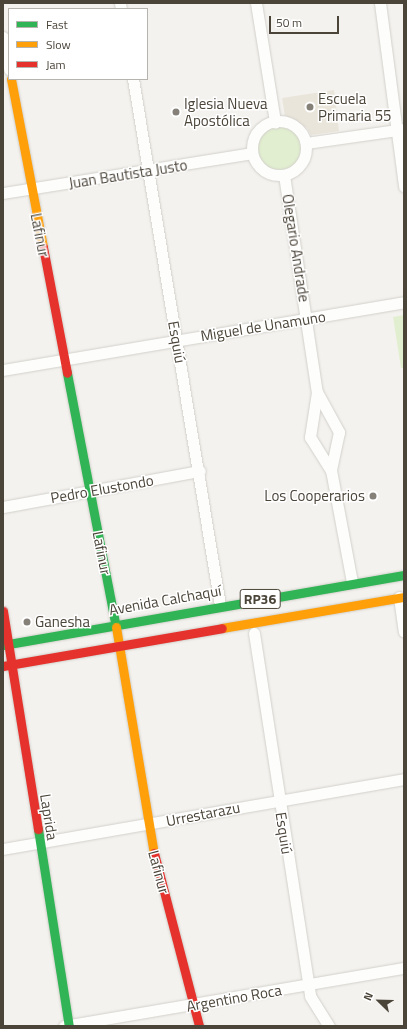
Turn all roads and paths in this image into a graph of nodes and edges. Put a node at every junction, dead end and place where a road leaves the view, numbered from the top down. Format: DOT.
graph roads {
  1 [pos="256,3"];
  2 [pos="380,3"];
  3 [pos="3,37"];
  4 [pos="8,64"];
  5 [pos="11,80"];
  6 [pos="133,80"];
  7 [pos="275,122"];
  8 [pos="400,130"];
  9 [pos="306,143"];
  10 [pos="252,152"];
  11 [pos="149,172"];
  12 [pos="284,175"];
  13 [pos="404,186"];
  14 [pos="31,189"];
  15 [pos="3,194"];
  16 [pos="404,302"];
  17 [pos="308,319"];
  18 [pos="176,341"];
  19 [pos="65,359"];
  20 [pos="3,370"];
  21 [pos="317,392"];
  22 [pos="331,470"];
  23 [pos="200,471"];
  24 [pos="90,491"];
  25 [pos="3,507"];
  26 [pos="404,575"];
  27 [pos="352,582"];
  28 [pos="401,597"];
  29 [pos="220,605"];
  30 [pos="3,611"];
  31 [pos="116,623"];
  32 [pos="404,632"];
  33 [pos="254,633"];
  34 [pos="6,644"];
  35 [pos="119,645"];
  36 [pos="8,665"];
  37 [pos="404,779"];
  38 [pos="279,800"];
  39 [pos="146,825"];
  40 [pos="38,843"];
  41 [pos="3,849"];
  42 [pos="404,968"];
  43 [pos="308,985"];
  44 [pos="195,1004"];
  45 [pos="67,1026"];
  46 [pos="199,1026"];
  47 [pos="329,1026"];
  1 -- 7 [label="street"];
  2 -- 8 [label="street"];
  3 -- 4 [label="street"];
  5 -- 14 [label="street, Lafinur"];
  6 -- 11 [label="street, Esquiú"];
  7 -- 9 [label="street"];
  7 -- 10 [label="street"];
  8 -- 9 [label="street"];
  8 -- 13 [label="street"];
  9 -- 12 [label="street"];
  10 -- 11 [label="street, Juan Bautista Justo"];
  10 -- 12 [label="street"];
  11 -- 14 [label="street, Juan Bautista Justo"];
  11 -- 18 [label="street, Esquiú"];
  12 -- 17 [label="street, Olegario Andrade"];
  14 -- 15 [label="street, Juan Bautista Justo"];
  14 -- 19 [label="street, Lafinur"];
  16 -- 17 [label="street, Miguel de Unamuno"];
  17 -- 18 [label="street, Miguel de Unamuno"];
  17 -- 21 [label="street, Olegario Andrade"];
  18 -- 19 [label="street, Miguel de Unamuno"];
  18 -- 23 [label="street, Esquiú"];
  19 -- 20 [label="street, Miguel de Unamuno"];
  19 -- 24 [label="street, Lafinur"];
  21 -- 22 [label="street, Olegario Andrade"];
  21 -- 22 [label="street, Olegario Andrade"];
  22 -- 27 [label="street, Olegario Andrade"];
  23 -- 24 [label="street, Pedro Elustondo"];
  23 -- 29 [label="street, Esquiú"];
  24 -- 25 [label="street, Pedro Elustondo"];
  24 -- 31 [label="street, Lafinur"];
  26 -- 27 [label="street, Avenida Calchaquí / RP36"];
  27 -- 29 [label="street, Avenida Calchaquí / RP36"];
  28 -- 32 [label="street"];
  28 -- 35 [label="street, RP36"];
  29 -- 31 [label="street, Avenida Calchaquí / RP36"];
  30 -- 34 [label="street, Laprida"];
  31 -- 34 [label="street, Avenida Calchaquí / RP36"];
  31 -- 35 [label="street, Lafinur"];
  33 -- 38 [label="street, Esquiú"];
  34 -- 36 [label="street, Laprida"];
  35 -- 36 [label="street, RP36"];
  35 -- 39 [label="street, Lafinur"];
  36 -- 40 [label="street, Laprida"];
  37 -- 38 [label="street, Urrestarazu"];
  38 -- 39 [label="street, Urrestarazu"];
  38 -- 43 [label="street, Esquiú"];
  39 -- 40 [label="street, Urrestarazu"];
  39 -- 44 [label="street, Lafinur"];
  40 -- 41 [label="street, Urrestarazu"];
  40 -- 45 [label="street, Laprida"];
  42 -- 43 [label="street, Argentino Roca"];
  43 -- 44 [label="street, Argentino Roca"];
  43 -- 47 [label="street, Esquiú"];
  44 -- 45 [label="street, Argentino Roca"];
  44 -- 46 [label="street, Lafinur"];
}
